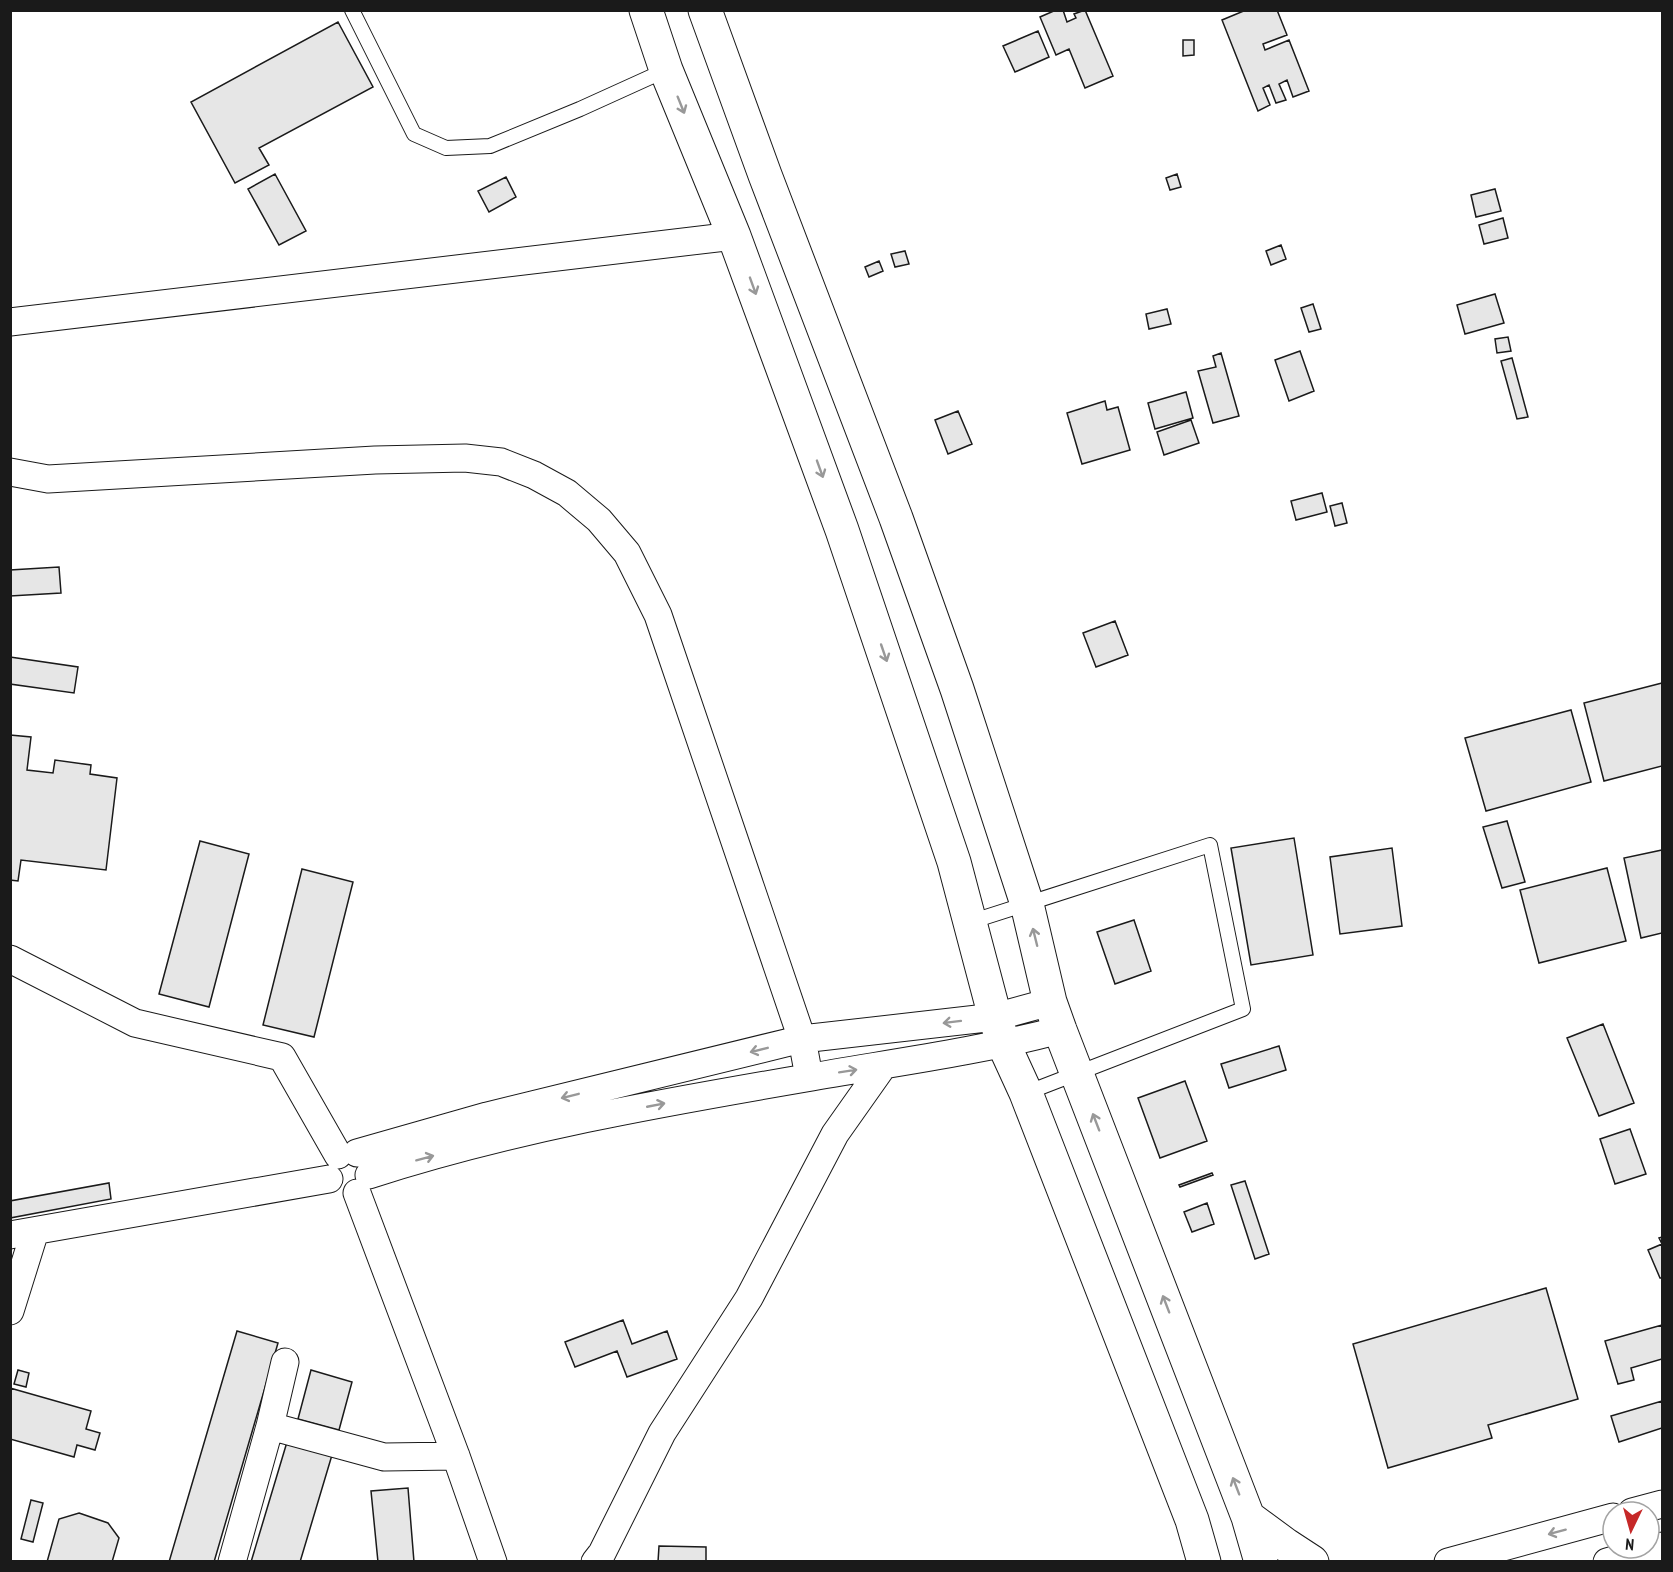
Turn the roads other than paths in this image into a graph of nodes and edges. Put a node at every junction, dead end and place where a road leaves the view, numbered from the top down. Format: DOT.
graph roads {
  1 [pos="352,10"];
  2 [pos="646,10"];
  3 [pos="705,10"];
  4 [pos="666,70"];
  5 [pos="734,236"];
  6 [pos="10,322"];
  7 [pos="10,472"];
  8 [pos="1027,904"];
  9 [pos="969,922"];
  10 [pos="10,959"];
  11 [pos="1055,1016"];
  12 [pos="1000,1031"];
  13 [pos="802,1039"];
  14 [pos="883,1066"];
  15 [pos="1077,1073"];
  16 [pos="809,1077"];
  17 [pos="1026,1093"];
  18 [pos="350,1171"];
  19 [pos="23,1233"];
  20 [pos="10,1311"];
  21 [pos="285,1362"];
  22 [pos="270,1426"];
  23 [pos="456,1456"];
  24 [pos="1248,1517"];
  25 [pos="1601,1520"];
  26 [pos="1662,1546"];
  27 [pos="232,1562"];
  28 [pos="493,1562"];
  29 [pos="595,1562"];
  30 [pos="1204,1562"];
  31 [pos="1261,1562"];
  32 [pos="1312,1562"];
  33 [pos="1448,1562"];
  34 [pos="1607,1562"];
  1 -- 4 [label="lane"];
  2 -- 4 [label="highway"];
  3 -- 8 [label="highway"];
  4 -- 5 [label="highway, one-way"];
  5 -- 6 [label="street"];
  5 -- 9 [label="highway, one-way"];
  7 -- 13 [label="street"];
  8 -- 9 [label="lane"];
  11 -- 8 [label="highway, one-way"];
  8 -- 15 [label="lane"];
  9 -- 12 [label="highway"];
  10 -- 18 [label="street"];
  11 -- 12 [label="street"];
  11 -- 15 [label="highway"];
  12 -- 13 [label="street, one-way"];
  12 -- 14 [label="street"];
  12 -- 17 [label="highway"];
  13 -- 16 [label="street"];
  13 -- 18 [label="street, one-way"];
  16 -- 14 [label="street, one-way"];
  14 -- 29 [label="street"];
  15 -- 17 [label="lane"];
  24 -- 15 [label="highway, one-way"];
  18 -- 16 [label="street, one-way"];
  17 -- 30 [label="highway"];
  18 -- 19 [label="street"];
  18 -- 23 [label="street"];
  19 -- 20 [label="street"];
  21 -- 22 [label="street"];
  22 -- 23 [label="street"];
  22 -- 27 [label="street"];
  23 -- 28 [label="street"];
  24 -- 31 [label="highway"];
  24 -- 32 [label="highway"];
  25 -- 33 [label="street, one-way"];
  26 -- 34 [label="street"];
}
